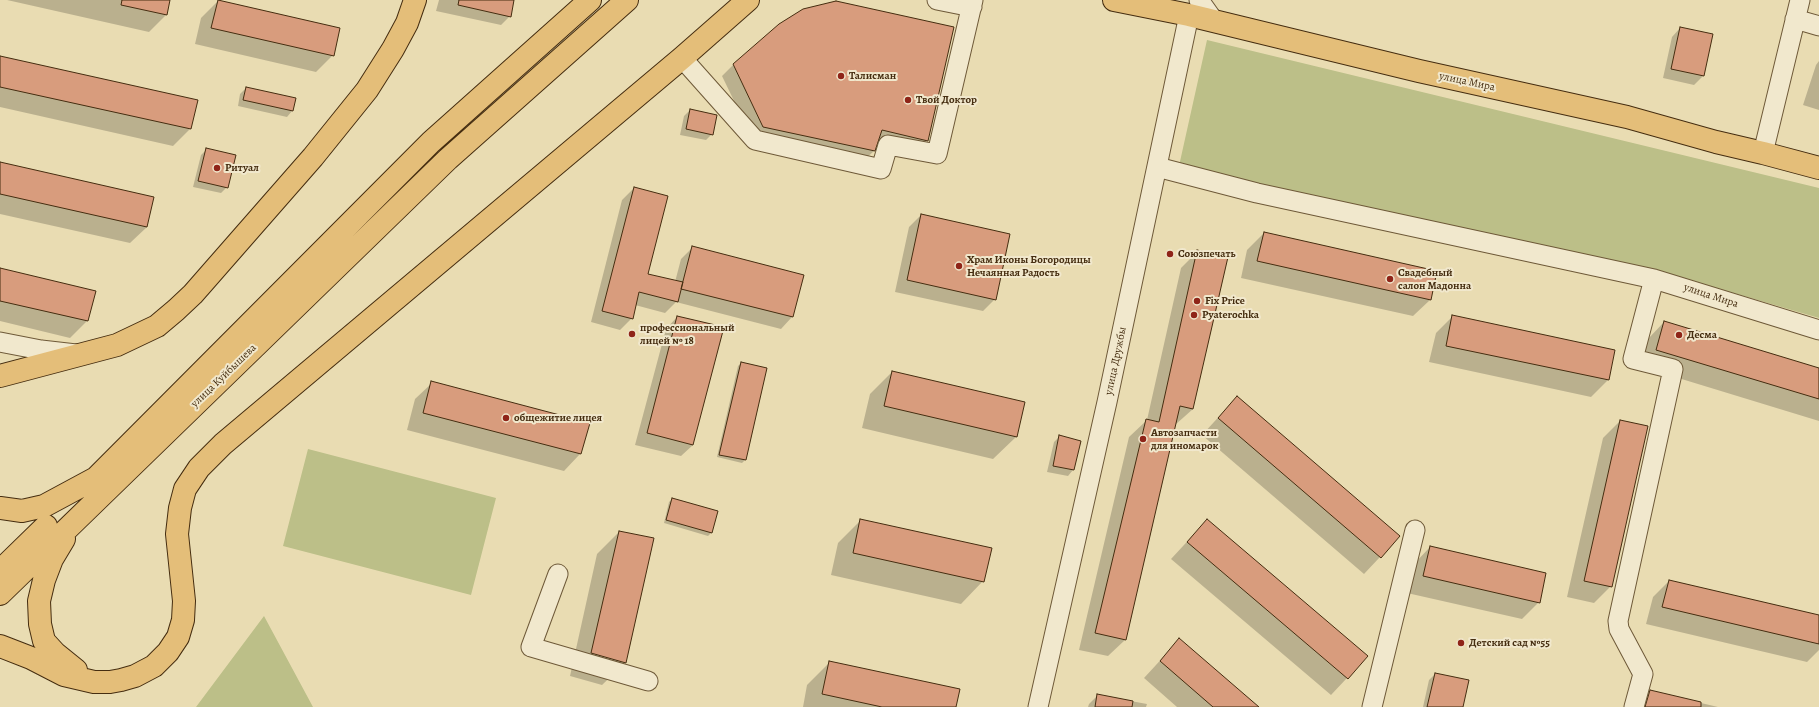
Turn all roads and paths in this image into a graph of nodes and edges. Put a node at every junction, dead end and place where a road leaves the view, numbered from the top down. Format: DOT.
graph roads {
  1 [pos="415,0"];
  2 [pos="590,0"];
  3 [pos="627,0"];
  4 [pos="748,0"];
  5 [pos="937,0"];
  6 [pos="1114,0"];
  7 [pos="1800,0"];
  8 [pos="972,4"];
  9 [pos="735,7"];
  10 [pos="1194,8"];
  11 [pos="1795,19"];
  12 [pos="1819,26"];
  13 [pos="682,58"];
  14 [pos="1763,153"];
  15 [pos="1157,167"];
  16 [pos="1819,168"];
  17 [pos="1654,279"];
  18 [pos="1819,330"];
  19 [pos="3,342"];
  20 [pos="84,354"];
  21 [pos="7,374"];
  22 [pos="96,478"];
  23 [pos="0,508"];
  24 [pos="84,510"];
  25 [pos="1415,530"];
  26 [pos="0,571"];
  27 [pos="558,574"];
  28 [pos="0,594"];
  29 [pos="0,646"];
  30 [pos="648,681"];
  31 [pos="110,682"];
  32 [pos="1038,707"];
  33 [pos="1372,707"];
  34 [pos="1634,707"];
  1 -- 20 [label="main road"];
  2 -- 22 [label="main road, улица Куйбышева"];
  3 -- 24 [label="main road, улица Куйбышева"];
  4 -- 9 [label="main road"];
  5 -- 8 [label="street"];
  6 -- 10 [label="main road, улица Мира"];
  7 -- 11 [label="street"];
  8 -- 13 [label="street"];
  9 -- 13 [label="main road"];
  10 -- 14 [label="main road, улица Мира"];
  10 -- 15 [label="street, улица Дружбы"];
  11 -- 12 [label="street"];
  11 -- 14 [label="street"];
  13 -- 31 [label="main road"];
  14 -- 16 [label="main road, улица Мира"];
  15 -- 17 [label="street, улица Мира"];
  15 -- 32 [label="street, улица Дружбы"];
  17 -- 18 [label="street, улица Мира"];
  17 -- 34 [label="street"];
  19 -- 20 [label="street"];
  19 -- 21 [label="street"];
  20 -- 21 [label="main road"];
  22 -- 23 [label="main road"];
  22 -- 26 [label="main road, улица Куйбышева"];
  24 -- 28 [label="main road, улица Куйбышева"];
  24 -- 31 [label="main road"];
  25 -- 33 [label="street"];
  27 -- 30 [label="street"];
  29 -- 31 [label="main road"];
}
